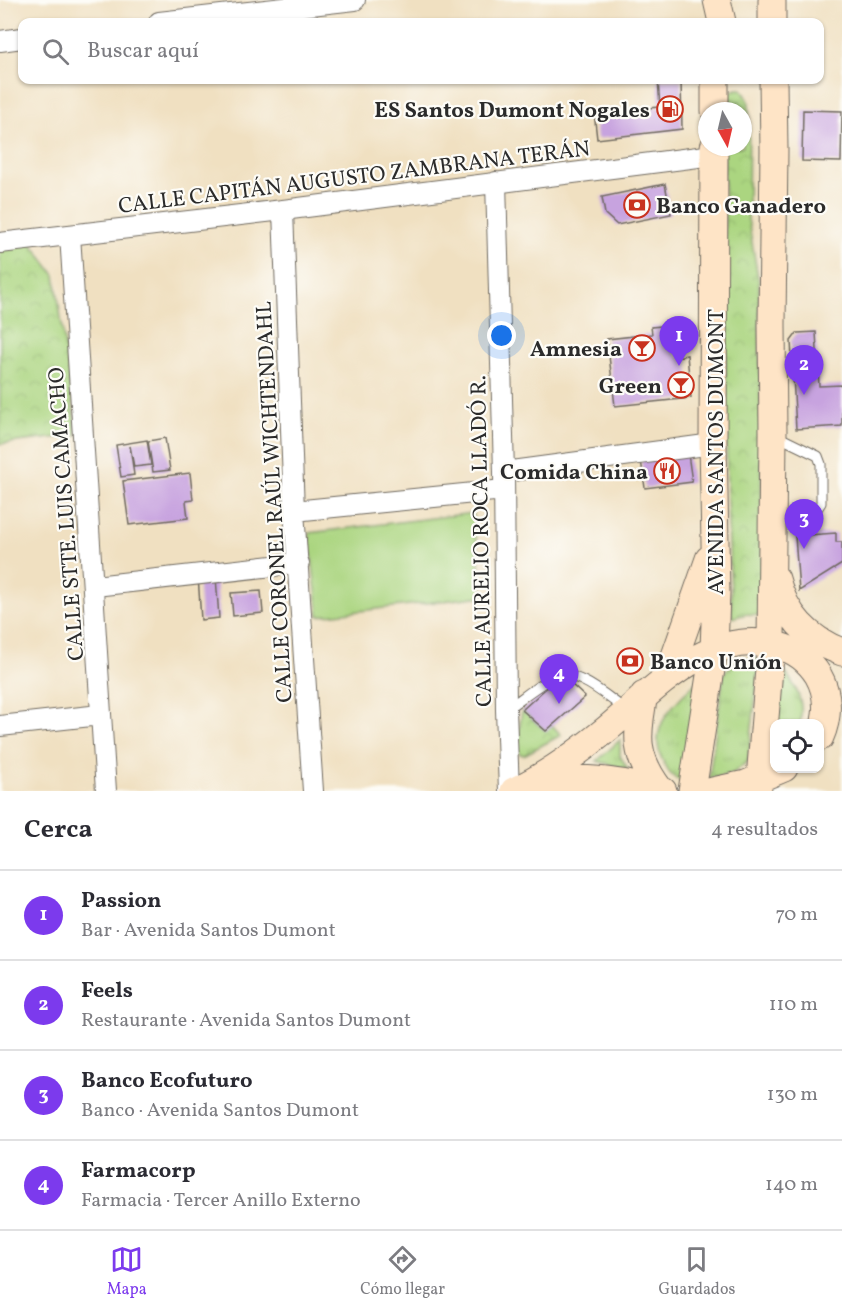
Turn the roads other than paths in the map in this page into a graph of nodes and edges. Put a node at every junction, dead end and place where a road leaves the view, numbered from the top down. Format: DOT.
graph roads {
  1 [pos="355,0"];
  2 [pos="716,0"];
  3 [pos="772,0"];
  4 [pos="195,18"];
  5 [pos="715,18"];
  6 [pos="721,18"];
  7 [pos="772,18"];
  8 [pos="18,39"];
  9 [pos="0,41"];
  10 [pos="716,84"];
  11 [pos="756,84"];
  12 [pos="773,84"];
  13 [pos="715,102"];
  14 [pos="774,150"];
  15 [pos="698,153"];
  16 [pos="714,156"];
  17 [pos="496,182"];
  18 [pos="283,210"];
  19 [pos="70,235"];
  20 [pos="0,243"];
  21 [pos="773,434"];
  22 [pos="713,444"];
  23 [pos="504,481"];
  24 [pos="294,511"];
  25 [pos="771,523"];
  26 [pos="716,536"];
  27 [pos="771,557"];
  28 [pos="299,563"];
  29 [pos="94,586"];
  30 [pos="771,644"];
  31 [pos="714,650"];
  32 [pos="842,652"];
  33 [pos="802,656"];
  34 [pos="842,657"];
  35 [pos="645,696"];
  36 [pos="506,710"];
  37 [pos="100,715"];
  38 [pos="842,722"];
  39 [pos="824,723"];
  40 [pos="0,726"];
  41 [pos="824,735"];
  42 [pos="778,773"];
  43 [pos="786,773"];
  44 [pos="761,786"];
  45 [pos="624,787"];
  46 [pos="516,789"];
  47 [pos="106,791"];
  48 [pos="313,791"];
  49 [pos="662,791"];
  50 [pos="692,791"];
  51 [pos="713,791"];
  1 -- 4 [label="street"];
  2 -- 5 [label="main road"];
  2 -- 6 [label="main road"];
  3 -- 7 [label="main road"];
  8 -- 9 [label="street"];
  10 -- 13 [label="main road"];
  11 -- 14 [label="main road"];
  12 -- 14 [label="main road"];
  14 -- 21 [label="main road"];
  15 -- 17 [label="street, CALLE CAPITÁN AUGUSTO ZAMBRANA TERÁN"];
  16 -- 22 [label="main road, AVENIDA SANTOS DUMONT"];
  17 -- 18 [label="street, CALLE CAPITÁN AUGUSTO ZAMBRANA TERÁN"];
  17 -- 23 [label="street, CALLE AURELIO ROCA LLADÓ R."];
  18 -- 19 [label="street, CALLE CAPITÁN AUGUSTO ZAMBRANA TERÁN"];
  18 -- 24 [label="street, CALLE CORONEL RAÚL WICHTENDAHL"];
  19 -- 20 [label="street, CALLE CAPITÁN AUGUSTO ZAMBRANA TERÁN"];
  19 -- 29 [label="street, CALLE STTE. LUIS CAMACHO"];
  21 -- 25 [label="main road"];
  21 -- 25 [label="lane"];
  22 -- 23 [label="street"];
  22 -- 26 [label="main road, AVENIDA SANTOS DUMONT"];
  23 -- 24 [label="street"];
  23 -- 36 [label="street, CALLE AURELIO ROCA LLADÓ R."];
  24 -- 28 [label="street, CALLE CORONEL RAÚL WICHTENDAHL"];
  25 -- 27 [label="main road"];
  26 -- 31 [label="main road, AVENIDA SANTOS DUMONT"];
  26 -- 35 [label="main road"];
  27 -- 30 [label="main road"];
  27 -- 32 [label="main road"];
  28 -- 29 [label="street"];
  28 -- 48 [label="street, CALLE CORONEL RAÚL WICHTENDAHL"];
  29 -- 37 [label="street, CALLE STTE. LUIS CAMACHO"];
  30 -- 31 [label="main road"];
  30 -- 33 [label="main road"];
  30 -- 44 [label="main road"];
  31 -- 35 [label="main road"];
  31 -- 50 [label="main road, AVENIDA SANTOS DUMONT"];
  33 -- 34 [label="main road"];
  33 -- 39 [label="main road"];
  35 -- 36 [label="lane"];
  35 -- 46 [label="main road"];
  35 -- 49 [label="main road"];
  36 -- 46 [label="street, CALLE AURELIO ROCA LLADÓ R."];
  37 -- 40 [label="street"];
  37 -- 47 [label="street, CALLE STTE. LUIS CAMACHO"];
  38 -- 41 [label="main road"];
  42 -- 44 [label="main road"];
  43 -- 44 [label="main road"];
  44 -- 51 [label="main road"];
  45 -- 46 [label="main road"];
  45 -- 49 [label="main road"];
}
